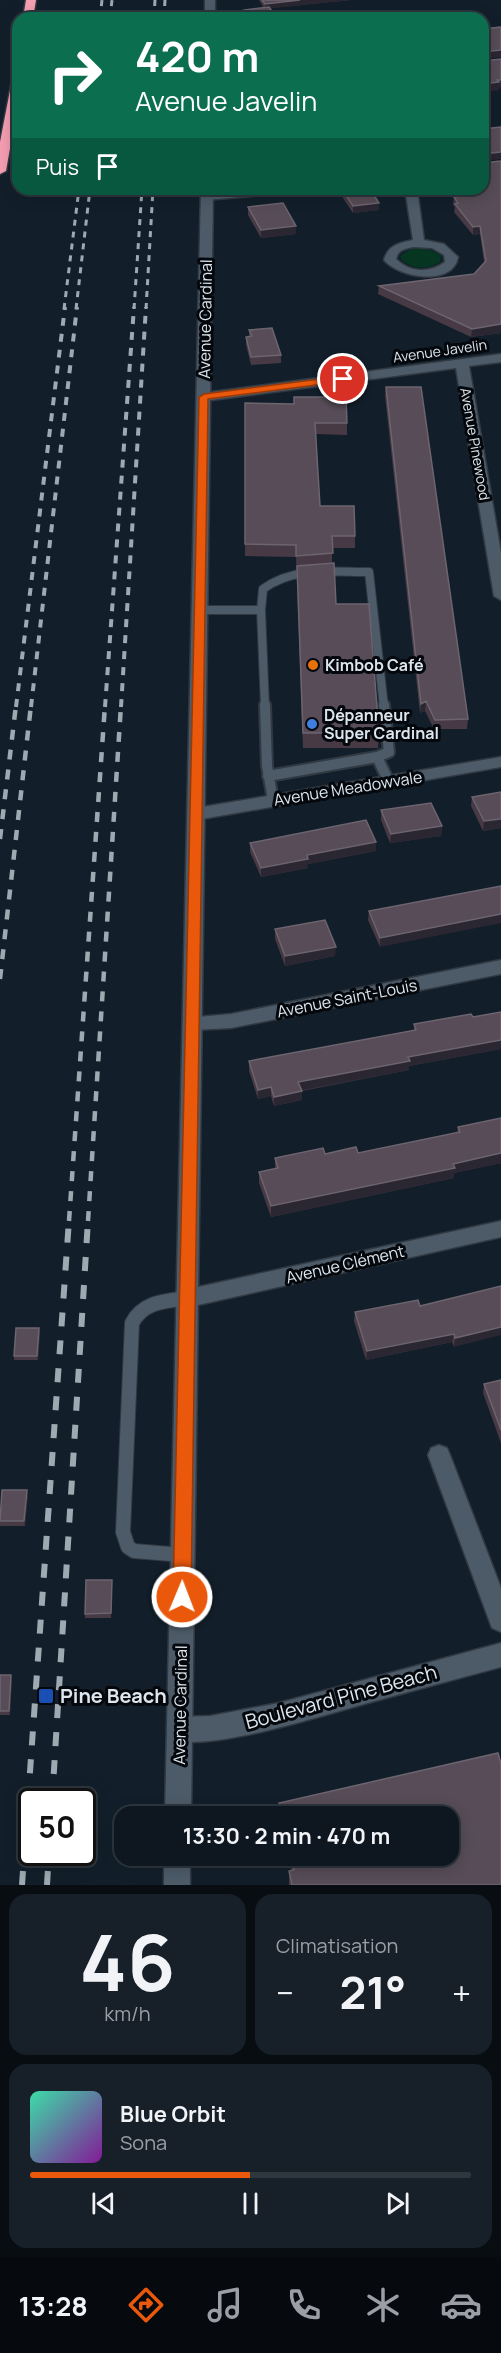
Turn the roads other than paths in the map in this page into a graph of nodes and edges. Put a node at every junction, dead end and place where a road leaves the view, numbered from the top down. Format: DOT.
graph roads {
  1 [pos="12,107"];
  2 [pos="0,171"];
  3 [pos="207,195"];
  4 [pos="412,195"];
  5 [pos="419,243"];
  6 [pos="501,358"];
  7 [pos="462,363"];
  8 [pos="204,397"];
  9 [pos="501,596"];
  10 [pos="200,610"];
  11 [pos="261,610"];
  12 [pos="377,757"];
  13 [pos="501,762"];
  14 [pos="268,776"];
  15 [pos="389,782"];
  16 [pos="273,800"];
  17 [pos="196,814"];
  18 [pos="501,968"];
  19 [pos="193,1023"];
  20 [pos="501,1229"];
  21 [pos="189,1298"];
  22 [pos="439,1455"];
  23 [pos="183,1555"];
  24 [pos="501,1620"];
  25 [pos="501,1655"];
  26 [pos="180,1730"];
  27 [pos="178,1806"];
  28 [pos="177,1866"];
  29 [pos="177,1885"];
  1 -- 2 [label="highway"];
  3 -- 8 [label="street, Avenue Cardinal"];
  4 -- 5 [label="street"];
  5 -- 5 [label="street"];
  6 -- 7 [label="street, Avenue Javelin"];
  7 -- 8 [label="street, Avenue Javelin"];
  7 -- 9 [label="street, Avenue Pinewood"];
  8 -- 10 [label="street, Avenue Cardinal"];
  10 -- 11 [label="lane"];
  10 -- 17 [label="street, Avenue Cardinal"];
  11 -- 12 [label="lane"];
  11 -- 14 [label="lane"];
  12 -- 14 [label="lane"];
  12 -- 15 [label="lane"];
  13 -- 15 [label="street, Avenue Meadowvale"];
  14 -- 16 [label="lane"];
  15 -- 16 [label="street, Avenue Meadowvale"];
  16 -- 17 [label="street, Avenue Meadowvale"];
  17 -- 19 [label="street, Avenue Cardinal"];
  18 -- 19 [label="street, Avenue Saint-Louis"];
  19 -- 21 [label="street, Avenue Cardinal"];
  20 -- 21 [label="street, Avenue Clément"];
  21 -- 23 [label="street, Avenue Cardinal"];
  21 -- 23 [label="lane"];
  22 -- 24 [label="street"];
  23 -- 26 [label="street, Avenue Cardinal"];
  25 -- 26 [label="street, Boulevard Pine Beach"];
  26 -- 27 [label="street, Avenue Cardinal"];
  28 -- 29 [label="street"];
}
